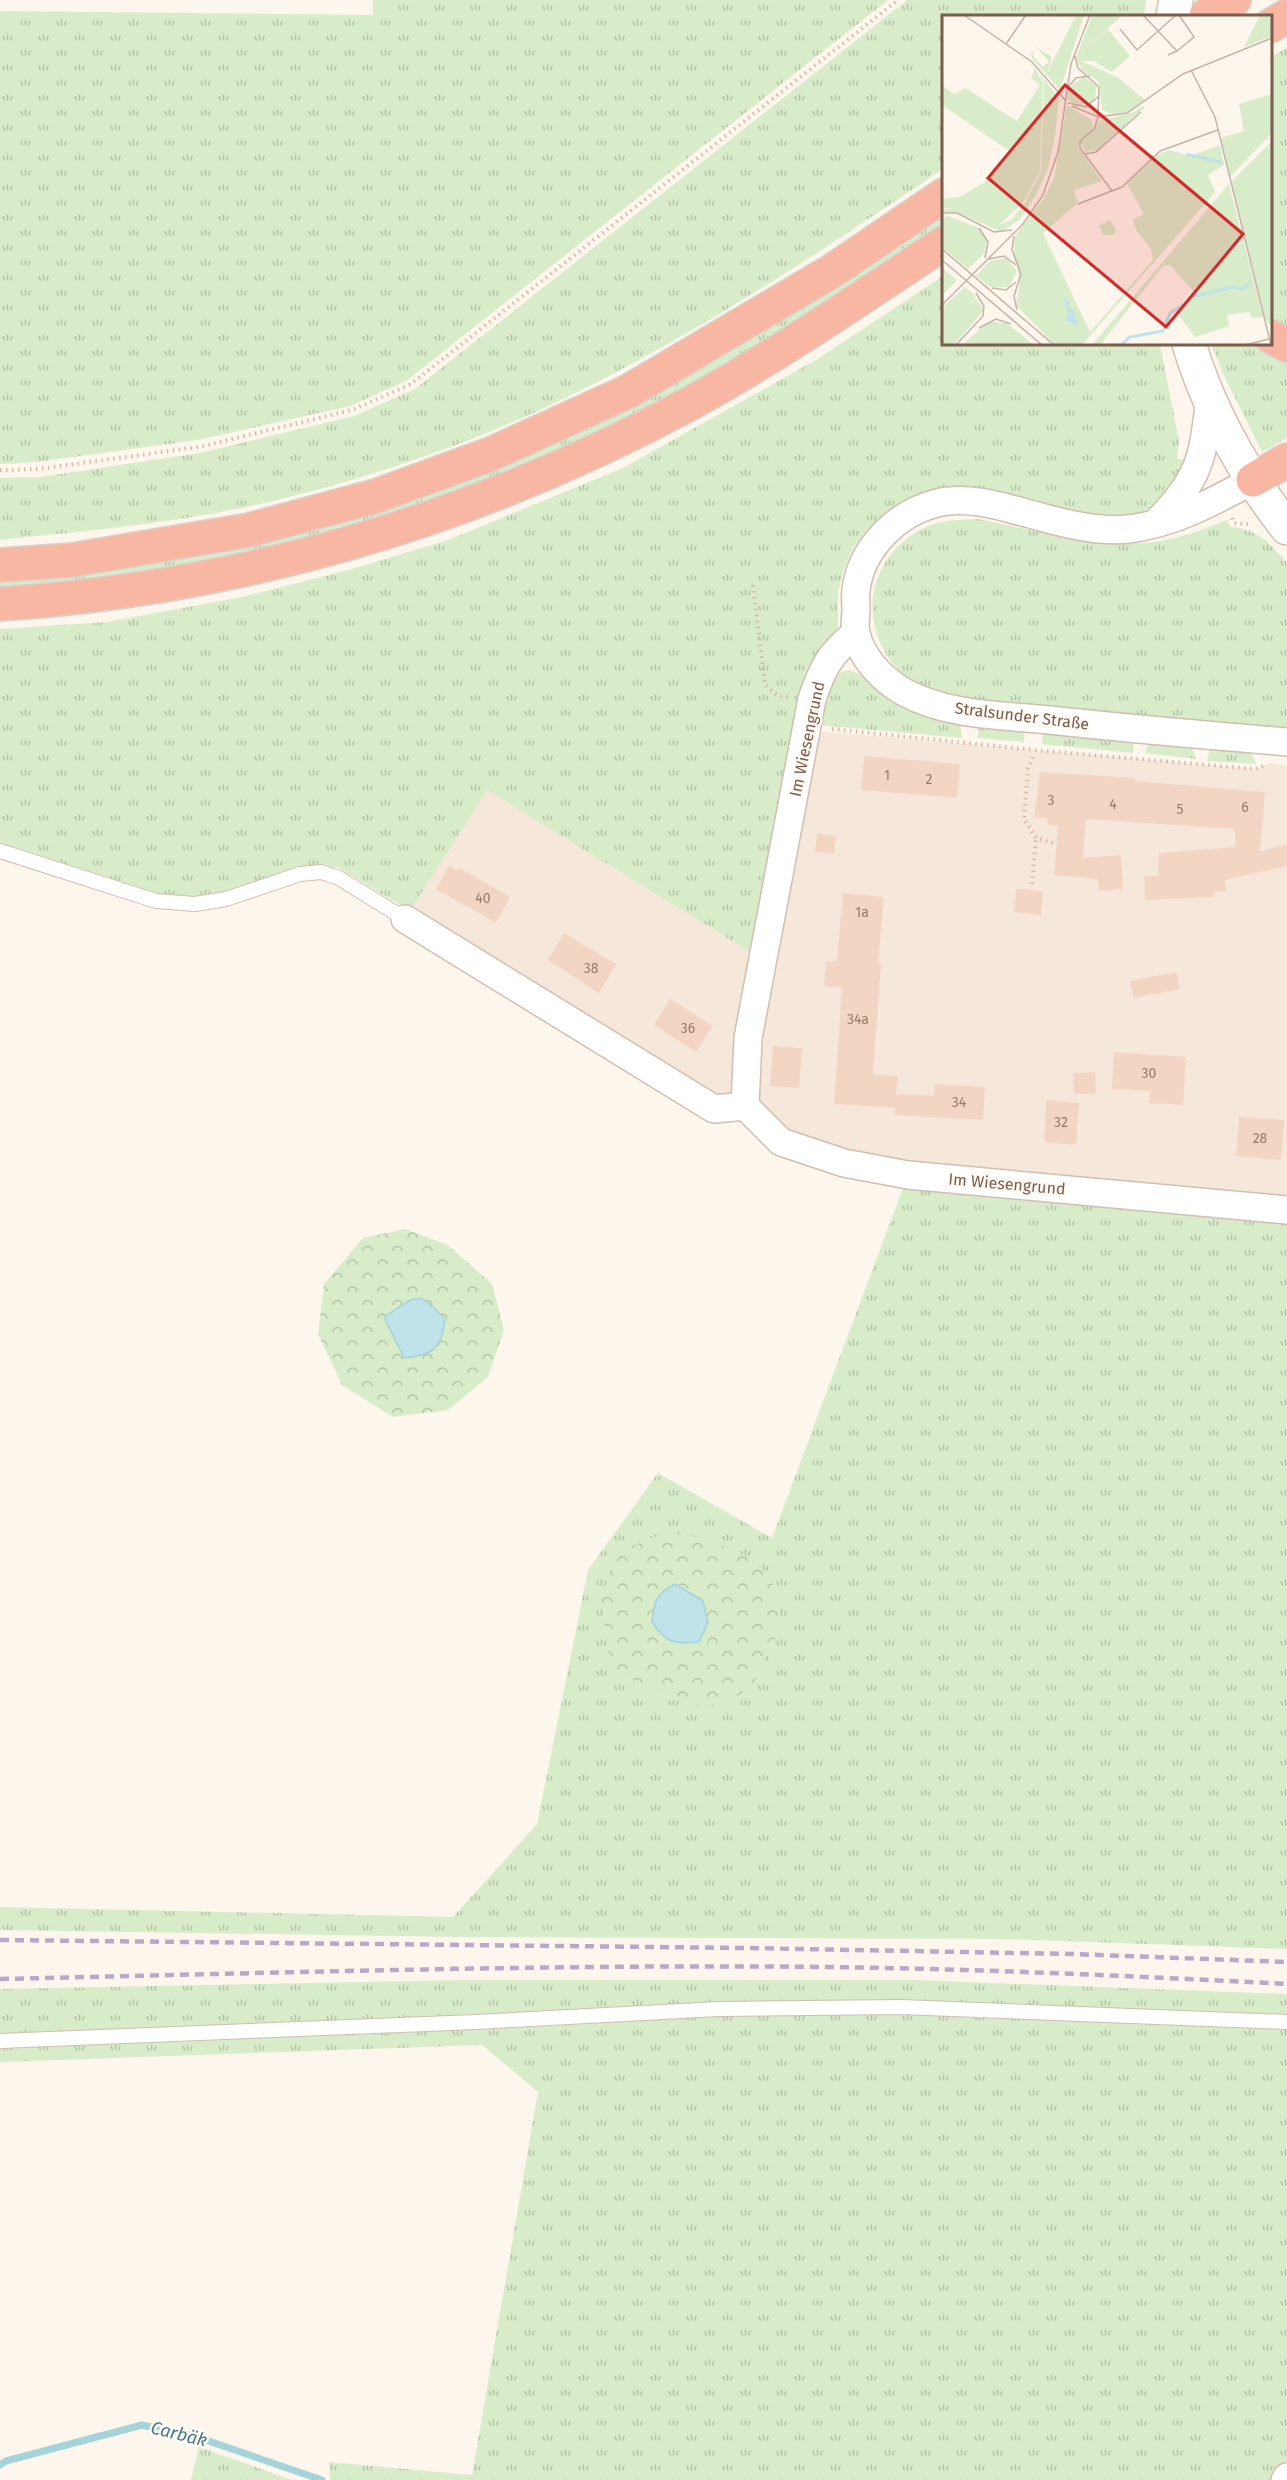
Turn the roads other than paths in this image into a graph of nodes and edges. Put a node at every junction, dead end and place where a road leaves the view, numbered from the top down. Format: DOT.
graph roads {
  1 [pos="1176,0"];
  2 [pos="1234,0"];
  3 [pos="1173,15"];
  4 [pos="1208,15"];
  5 [pos="1287,15"];
  6 [pos="1272,25"];
  7 [pos="1287,35"];
  8 [pos="1272,41"];
  9 [pos="942,196"];
  10 [pos="942,244"];
  11 [pos="1272,337"];
  12 [pos="1189,345"];
  13 [pos="1287,345"];
  14 [pos="1210,399"];
  15 [pos="1287,460"];
  16 [pos="1253,480"];
  17 [pos="1155,524"];
  18 [pos="1287,528"];
  19 [pos="0,565"];
  20 [pos="0,604"];
  21 [pos="856,633"];
  22 [pos="1287,742"];
  23 [pos="0,850"];
  24 [pos="405,919"];
  25 [pos="745,1106"];
  26 [pos="1287,1210"];
  27 [pos="1287,2022"];
  28 [pos="0,2041"];
  1 -- 3 [label="street"];
  2 -- 4 [label="highway"];
  5 -- 6 [label="highway"];
  7 -- 8 [label="highway"];
  9 -- 19 [label="highway"];
  10 -- 20 [label="highway"];
  11 -- 13 [label="highway"];
  12 -- 14 [label="street"];
  14 -- 16 [label="street"];
  14 -- 17 [label="street"];
  15 -- 16 [label="highway"];
  16 -- 17 [label="street, Stralsunder Straße"];
  16 -- 18 [label="street"];
  17 -- 21 [label="street, Stralsunder Straße"];
  21 -- 22 [label="street, Stralsunder Straße"];
  21 -- 25 [label="street, Im Wiesengrund"];
  23 -- 24 [label="lane"];
  24 -- 25 [label="street"];
  25 -- 26 [label="street, Im Wiesengrund"];
  27 -- 28 [label="lane"];
}
